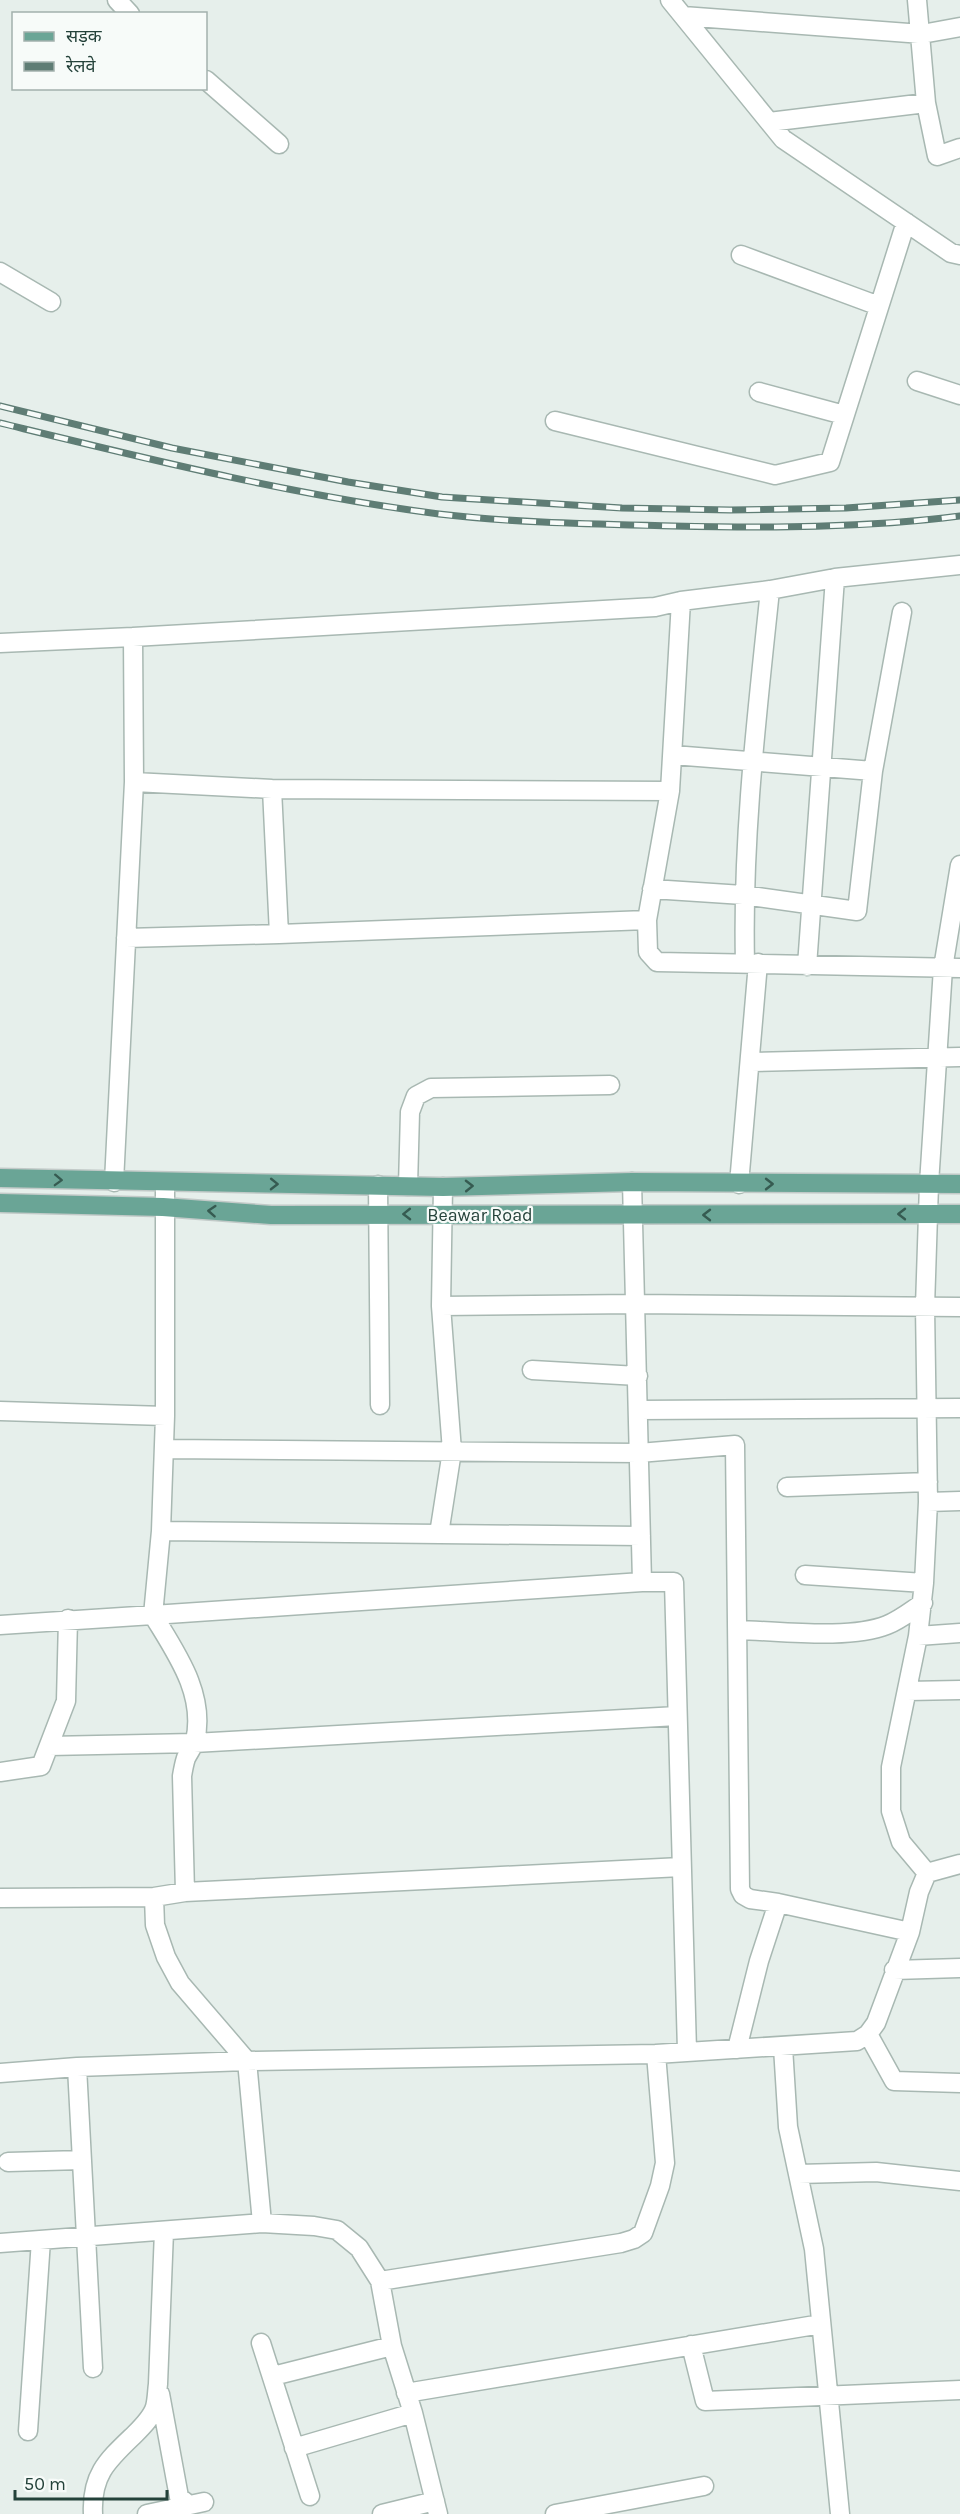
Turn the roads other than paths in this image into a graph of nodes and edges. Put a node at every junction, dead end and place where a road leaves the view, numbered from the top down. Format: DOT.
graph roads {
  1 [pos="117,0"];
  2 [pos="670,0"];
  3 [pos="917,0"];
  4 [pos="128,12"];
  5 [pos="683,16"];
  6 [pos="960,27"];
  7 [pos="922,34"];
  8 [pos="207,81"];
  9 [pos="926,103"];
  10 [pos="769,122"];
  11 [pos="279,144"];
  12 [pos="960,148"];
  13 [pos="906,222"];
  14 [pos="741,255"];
  15 [pos="960,255"];
  16 [pos="0,272"];
  17 [pos="51,302"];
  18 [pos="879,306"];
  19 [pos="917,381"];
  20 [pos="759,392"];
  21 [pos="960,395"];
  22 [pos="844,416"];
  23 [pos="555,421"];
  24 [pos="960,566"];
  25 [pos="835,578"];
  26 [pos="770,590"];
  27 [pos="681,601"];
  28 [pos="902,612"];
  29 [pos="133,637"];
  30 [pos="0,644"];
  31 [pos="673,755"];
  32 [pos="752,762"];
  33 [pos="820,767"];
  34 [pos="873,771"];
  35 [pos="134,782"];
  36 [pos="272,789"];
  37 [pos="670,791"];
  38 [pos="960,865"];
  39 [pos="960,877"];
  40 [pos="652,890"];
  41 [pos="743,895"];
  42 [pos="810,904"];
  43 [pos="647,920"];
  44 [pos="279,934"];
  45 [pos="126,938"];
  46 [pos="751,963"];
  47 [pos="807,966"];
  48 [pos="951,968"];
  49 [pos="938,1056"];
  50 [pos="960,1057"];
  51 [pos="751,1062"];
  52 [pos="610,1085"];
  53 [pos="0,1178"];
  54 [pos="114,1182"];
  55 [pos="165,1182"];
  56 [pos="632,1182"];
  57 [pos="739,1184"];
  58 [pos="929,1184"];
  59 [pos="960,1184"];
  60 [pos="378,1185"];
  61 [pos="408,1186"];
  62 [pos="443,1187"];
  63 [pos="0,1203"];
  64 [pos="163,1207"];
  65 [pos="442,1214"];
  66 [pos="929,1214"];
  67 [pos="960,1214"];
  68 [pos="379,1215"];
  69 [pos="633,1215"];
  70 [pos="636,1304"];
  71 [pos="441,1306"];
  72 [pos="925,1307"];
  73 [pos="960,1307"];
  74 [pos="532,1370"];
  75 [pos="638,1376"];
  76 [pos="380,1405"];
  77 [pos="927,1408"];
  78 [pos="960,1408"];
  79 [pos="638,1410"];
  80 [pos="0,1411"];
  81 [pos="165,1416"];
  82 [pos="164,1449"];
  83 [pos="452,1451"];
  84 [pos="639,1453"];
  85 [pos="928,1482"];
  86 [pos="787,1487"];
  87 [pos="960,1501"];
  88 [pos="928,1502"];
  89 [pos="161,1531"];
  90 [pos="439,1534"];
  91 [pos="641,1536"];
  92 [pos="805,1575"];
  93 [pos="642,1582"];
  94 [pos="924,1583"];
  95 [pos="153,1615"];
  96 [pos="68,1619"];
  97 [pos="921,1620"];
  98 [pos="0,1625"];
  99 [pos="739,1630"];
  100 [pos="960,1633"];
  101 [pos="960,1690"];
  102 [pos="907,1691"];
  103 [pos="677,1716"];
  104 [pos="194,1743"];
  105 [pos="49,1746"];
  106 [pos="0,1773"];
  107 [pos="960,1864"];
  108 [pos="681,1867"];
  109 [pos="927,1873"];
  110 [pos="185,1892"];
  111 [pos="154,1897"];
  112 [pos="0,1898"];
  113 [pos="765,1901"];
  114 [pos="910,1932"];
  115 [pos="960,1968"];
  116 [pos="894,1970"];
  117 [pos="868,2034"];
  118 [pos="783,2047"];
  119 [pos="737,2049"];
  120 [pos="687,2051"];
  121 [pos="656,2054"];
  122 [pos="247,2061"];
  123 [pos="77,2067"];
  124 [pos="0,2073"];
  125 [pos="960,2083"];
  126 [pos="82,2160"];
  127 [pos="8,2162"];
  128 [pos="798,2174"];
  129 [pos="960,2181"];
  130 [pos="261,2223"];
  131 [pos="164,2231"];
  132 [pos="85,2237"];
  133 [pos="41,2240"];
  134 [pos="0,2243"];
  135 [pos="380,2281"];
  136 [pos="822,2324"];
  137 [pos="261,2343"];
  138 [pos="691,2345"];
  139 [pos="392,2346"];
  140 [pos="93,2368"];
  141 [pos="273,2376"];
  142 [pos="158,2384"];
  143 [pos="406,2393"];
  144 [pos="828,2395"];
  145 [pos="959,2396"];
  146 [pos="413,2413"];
  147 [pos="28,2431"];
  148 [pos="294,2448"];
  149 [pos="704,2486"];
  150 [pos="310,2496"];
  151 [pos="437,2508"];
  152 [pos="93,2514"];
  153 [pos="147,2514"];
  154 [pos="382,2514"];
  155 [pos="555,2514"];
  156 [pos="840,2514"];
  1 -- 4 [label="street"];
  2 -- 5 [label="street"];
  3 -- 7 [label="street"];
  5 -- 7 [label="street"];
  5 -- 10 [label="street"];
  6 -- 7 [label="street"];
  7 -- 9 [label="street"];
  8 -- 11 [label="street"];
  9 -- 10 [label="street"];
  9 -- 12 [label="street"];
  10 -- 13 [label="street"];
  13 -- 15 [label="street"];
  13 -- 18 [label="street"];
  14 -- 18 [label="street"];
  16 -- 17 [label="street"];
  18 -- 22 [label="street"];
  19 -- 21 [label="street"];
  20 -- 22 [label="street"];
  22 -- 23 [label="street"];
  24 -- 25 [label="street"];
  25 -- 26 [label="street"];
  25 -- 33 [label="street"];
  26 -- 27 [label="street"];
  26 -- 32 [label="street"];
  27 -- 29 [label="street"];
  27 -- 31 [label="street"];
  28 -- 34 [label="street"];
  29 -- 30 [label="street"];
  29 -- 35 [label="street"];
  31 -- 32 [label="street"];
  31 -- 37 [label="street"];
  32 -- 33 [label="street"];
  32 -- 41 [label="street"];
  33 -- 34 [label="street"];
  33 -- 42 [label="street"];
  34 -- 42 [label="street"];
  35 -- 36 [label="street"];
  35 -- 45 [label="street"];
  36 -- 37 [label="street"];
  36 -- 44 [label="street"];
  37 -- 40 [label="street"];
  38 -- 39 [label="street"];
  39 -- 48 [label="street"];
  40 -- 41 [label="street"];
  40 -- 43 [label="street"];
  41 -- 42 [label="street"];
  41 -- 46 [label="street"];
  42 -- 47 [label="street"];
  43 -- 44 [label="street"];
  43 -- 46 [label="street"];
  44 -- 45 [label="street"];
  45 -- 54 [label="street"];
  46 -- 47 [label="street"];
  46 -- 51 [label="street"];
  47 -- 48 [label="street"];
  48 -- 49 [label="street"];
  49 -- 50 [label="street"];
  49 -- 51 [label="street"];
  49 -- 58 [label="street"];
  51 -- 57 [label="street"];
  52 -- 61 [label="street"];
  53 -- 54 [label="main road, Beawar Road, one-way"];
  54 -- 55 [label="main road, Beawar Road"];
  55 -- 60 [label="main road, Beawar Road, one-way"];
  55 -- 64 [label="street"];
  56 -- 57 [label="main road, Beawar Road"];
  62 -- 56 [label="main road, Beawar Road, one-way"];
  56 -- 69 [label="street"];
  57 -- 58 [label="main road, Beawar Road, one-way"];
  58 -- 59 [label="main road, Beawar Road"];
  58 -- 66 [label="street"];
  60 -- 61 [label="main road, Beawar Road"];
  60 -- 68 [label="street"];
  61 -- 62 [label="main road, Beawar Road"];
  62 -- 65 [label="street"];
  63 -- 64 [label="main road, Beawar Road"];
  68 -- 64 [label="main road, Beawar Road, one-way"];
  64 -- 81 [label="street"];
  65 -- 68 [label="main road, Beawar Road, one-way"];
  65 -- 69 [label="main road, Beawar Road"];
  65 -- 71 [label="street"];
  66 -- 67 [label="main road, Beawar Road"];
  66 -- 69 [label="main road, Beawar Road, one-way"];
  66 -- 72 [label="street"];
  68 -- 76 [label="street"];
  69 -- 70 [label="street"];
  70 -- 71 [label="street"];
  70 -- 72 [label="street"];
  70 -- 75 [label="street"];
  71 -- 83 [label="street"];
  72 -- 73 [label="street"];
  72 -- 77 [label="street"];
  74 -- 75 [label="street"];
  75 -- 79 [label="street"];
  77 -- 78 [label="street"];
  77 -- 79 [label="street"];
  77 -- 85 [label="street"];
  79 -- 84 [label="street"];
  80 -- 81 [label="street"];
  81 -- 82 [label="street"];
  82 -- 83 [label="street"];
  82 -- 89 [label="street"];
  83 -- 84 [label="street"];
  83 -- 90 [label="street"];
  84 -- 91 [label="street"];
  84 -- 99 [label="street"];
  85 -- 86 [label="street"];
  85 -- 88 [label="street"];
  87 -- 88 [label="street"];
  88 -- 94 [label="street"];
  89 -- 90 [label="street"];
  89 -- 95 [label="street"];
  90 -- 91 [label="street"];
  91 -- 93 [label="street"];
  92 -- 94 [label="street"];
  93 -- 95 [label="street"];
  93 -- 103 [label="street"];
  94 -- 97 [label="street"];
  95 -- 96 [label="street"];
  95 -- 104 [label="street"];
  96 -- 98 [label="street"];
  96 -- 105 [label="street"];
  97 -- 99 [label="street"];
  97 -- 100 [label="street"];
  97 -- 102 [label="street"];
  99 -- 113 [label="street"];
  101 -- 102 [label="street"];
  102 -- 109 [label="street"];
  103 -- 104 [label="street"];
  103 -- 108 [label="street"];
  104 -- 105 [label="street"];
  104 -- 110 [label="street"];
  105 -- 106 [label="street"];
  107 -- 109 [label="street"];
  108 -- 110 [label="street"];
  108 -- 120 [label="street"];
  109 -- 114 [label="street"];
  110 -- 111 [label="street"];
  111 -- 112 [label="street"];
  111 -- 122 [label="street"];
  113 -- 114 [label="street"];
  113 -- 119 [label="street"];
  114 -- 116 [label="street"];
  115 -- 116 [label="street"];
  116 -- 117 [label="street"];
  117 -- 118 [label="street"];
  117 -- 125 [label="street"];
  118 -- 119 [label="street"];
  118 -- 128 [label="street"];
  119 -- 120 [label="street"];
  120 -- 121 [label="street"];
  121 -- 122 [label="street"];
  121 -- 135 [label="street"];
  122 -- 123 [label="street"];
  122 -- 130 [label="street"];
  123 -- 124 [label="street"];
  123 -- 126 [label="street"];
  126 -- 127 [label="street"];
  126 -- 132 [label="street"];
  128 -- 129 [label="street"];
  128 -- 136 [label="street"];
  130 -- 131 [label="street"];
  130 -- 135 [label="street"];
  131 -- 132 [label="street"];
  131 -- 142 [label="street"];
  132 -- 133 [label="street"];
  132 -- 140 [label="street"];
  133 -- 134 [label="street"];
  133 -- 147 [label="street"];
  135 -- 139 [label="street"];
  136 -- 138 [label="street"];
  136 -- 144 [label="street"];
  137 -- 141 [label="street"];
  138 -- 143 [label="street"];
  138 -- 144 [label="street"];
  139 -- 141 [label="street"];
  139 -- 143 [label="street"];
  141 -- 148 [label="street"];
  142 -- 152 [label="street"];
  142 -- 153 [label="street"];
  143 -- 146 [label="street"];
  144 -- 145 [label="street"];
  144 -- 156 [label="street"];
  146 -- 148 [label="street"];
  146 -- 151 [label="street"];
  148 -- 150 [label="street"];
  149 -- 155 [label="street"];
  151 -- 154 [label="street"];
}
